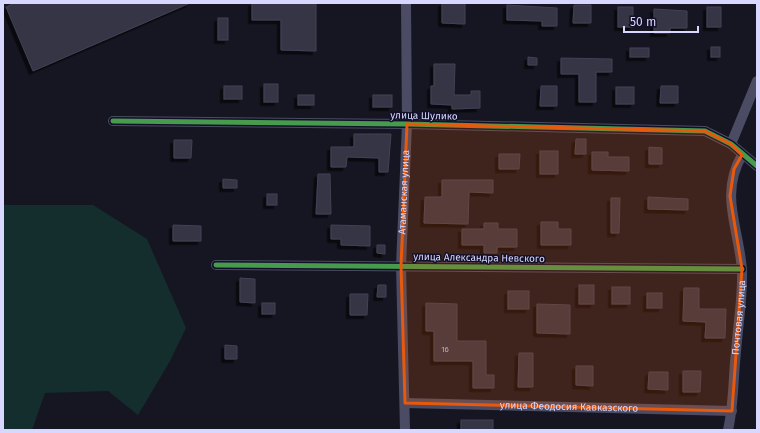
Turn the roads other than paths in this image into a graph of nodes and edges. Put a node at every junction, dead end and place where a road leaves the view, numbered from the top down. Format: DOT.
graph roads {
  1 [pos="406,3"];
  2 [pos="757,81"];
  3 [pos="113,121"];
  4 [pos="407,124"];
  5 [pos="731,144"];
  6 [pos="742,155"];
  7 [pos="757,166"];
  8 [pos="216,264"];
  9 [pos="401,266"];
  10 [pos="742,269"];
  11 [pos="405,403"];
  12 [pos="732,411"];
  13 [pos="405,430"];
  14 [pos="728,430"];
  1 -- 4 [label="street, Атаманская улица"];
  2 -- 5 [label="street"];
  3 -- 4 [label="street, улица Шулико"];
  4 -- 5 [label="street, улица Шулико"];
  4 -- 9 [label="street, Атаманская улица"];
  5 -- 6 [label="street, улица Шулико"];
  6 -- 7 [label="street, улица Шулико"];
  6 -- 10 [label="street, Почтовая улица"];
  8 -- 9 [label="street, улица Александра Невского"];
  9 -- 10 [label="street, улица Александра Невского"];
  9 -- 11 [label="street, Атаманская улица"];
  10 -- 12 [label="street, Почтовая улица"];
  11 -- 12 [label="street, улица Феодосия Кавказского"];
  11 -- 13 [label="street, Атаманская улица"];
  12 -- 14 [label="street, Почтовая улица"];
}
